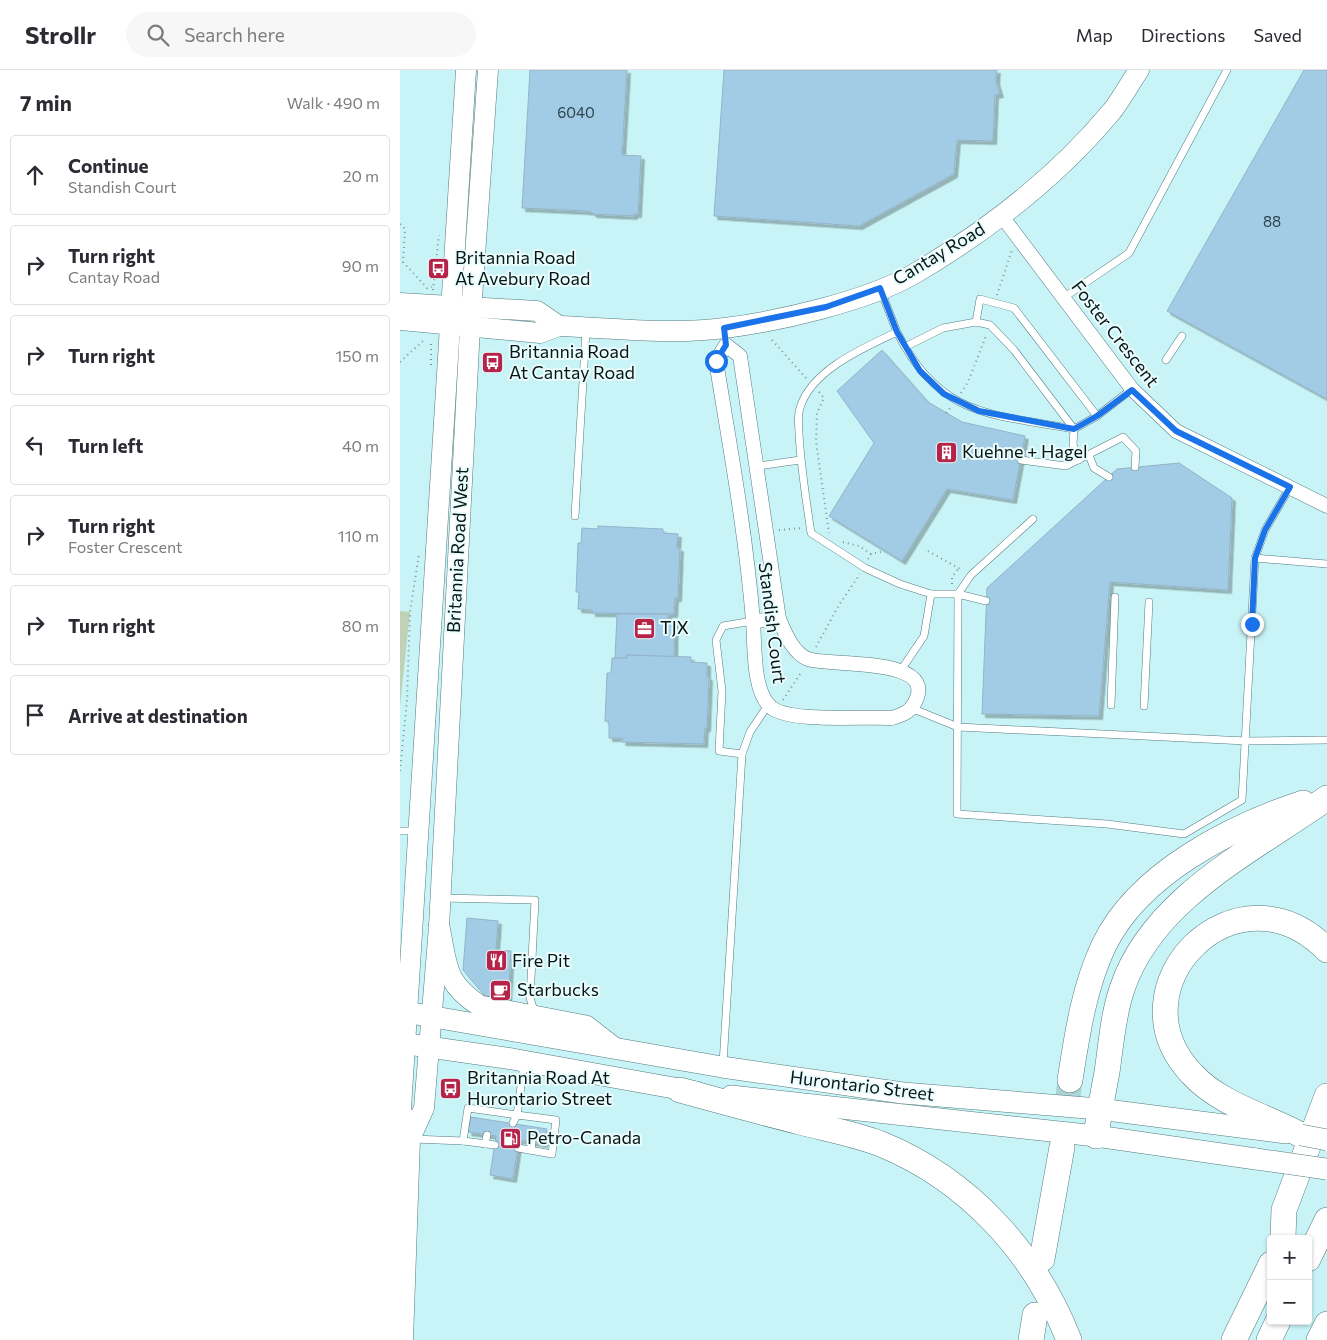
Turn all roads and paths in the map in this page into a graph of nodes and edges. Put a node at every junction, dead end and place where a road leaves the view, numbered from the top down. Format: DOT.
graph roads {
  1 [pos="466,70"];
  2 [pos="488,70"];
  3 [pos="1139,70"];
  4 [pos="1227,70"];
  5 [pos="1001,215"];
  6 [pos="400,224"];
  7 [pos="433,287"];
  8 [pos="880,288"];
  9 [pos="1062,298"];
  10 [pos="400,303"];
  11 [pos="461,316"];
  12 [pos="400,320"];
  13 [pos="976,322"];
  14 [pos="586,327"];
  15 [pos="897,332"];
  16 [pos="1182,336"];
  17 [pos="725,337"];
  18 [pos="772,340"];
  19 [pos="904,348"];
  20 [pos="1166,360"];
  21 [pos="400,362"];
  22 [pos="431,370"];
  23 [pos="813,386"];
  24 [pos="1132,390"];
  25 [pos="1097,416"];
  26 [pos="1074,429"];
  27 [pos="1089,454"];
  28 [pos="800,460"];
  29 [pos="1021,460"];
  30 [pos="1079,460"];
  31 [pos="758,466"];
  32 [pos="1136,467"];
  33 [pos="734,469"];
  34 [pos="1109,477"];
  35 [pos="1290,487"];
  36 [pos="1327,506"];
  37 [pos="575,516"];
  38 [pos="1033,519"];
  39 [pos="833,536"];
  40 [pos="839,540"];
  41 [pos="885,551"];
  42 [pos="928,551"];
  43 [pos="419,553"];
  44 [pos="871,554"];
  45 [pos="1255,558"];
  46 [pos="1327,564"];
  47 [pos="865,568"];
  48 [pos="958,568"];
  49 [pos="971,575"];
  50 [pos="932,594"];
  51 [pos="955,594"];
  52 [pos="1115,597"];
  53 [pos="986,601"];
  54 [pos="1149,602"];
  55 [pos="779,619"];
  56 [pos="753,621"];
  57 [pos="809,660"];
  58 [pos="901,670"];
  59 [pos="1110,705"];
  60 [pos="1144,706"];
  61 [pos="772,708"];
  62 [pos="911,708"];
  63 [pos="958,727"];
  64 [pos="1327,740"];
  65 [pos="1246,741"];
  66 [pos="742,754"];
  67 [pos="400,771"];
  68 [pos="1327,797"];
  69 [pos="409,831"];
  70 [pos="441,898"];
  71 [pos="439,927"];
  72 [pos="1327,950"];
  73 [pos="527,1009"];
  74 [pos="403,1028"];
  75 [pos="429,1031"];
  76 [pos="615,1049"];
  77 [pos="525,1061"];
  78 [pos="722,1067"];
  79 [pos="1070,1080"];
  80 [pos="680,1090"];
  81 [pos="1327,1096"];
  82 [pos="1099,1109"];
  83 [pos="491,1111"];
  84 [pos="517,1115"];
  85 [pos="537,1118"];
  86 [pos="490,1120"];
  87 [pos="513,1123"];
  88 [pos="1272,1125"];
  89 [pos="535,1127"];
  90 [pos="487,1135"];
  91 [pos="1301,1135"];
  92 [pos="1096,1136"];
  93 [pos="410,1139"];
  94 [pos="1327,1140"];
  95 [pos="463,1141"];
  96 [pos="485,1144"];
  97 [pos="495,1145"];
  98 [pos="1327,1145"];
  99 [pos="1062,1147"];
  100 [pos="518,1148"];
  101 [pos="1327,1170"];
  102 [pos="404,1203"];
  103 [pos="1327,1220"];
  104 [pos="1283,1235"];
  105 [pos="1284,1235"];
  106 [pos="1312,1251"];
  107 [pos="1042,1259"];
  108 [pos="1267,1272"];
  109 [pos="403,1291"];
  110 [pos="1035,1315"];
  111 [pos="1327,1324"];
  112 [pos="1276,1325"];
  113 [pos="1327,1335"];
  114 [pos="403,1340"];
  115 [pos="1030,1340"];
  116 [pos="1069,1340"];
  117 [pos="1234,1340"];
  118 [pos="1269,1340"];
  119 [pos="1319,1340"];
  120 [pos="1325,1340"];
  1 -- 11 [label="main road, Britannia Road West"];
  2 -- 11 [label="main road, Britannia Road West"];
  3 -- 5 [label="main road, Cantay Road"];
  4 -- 9 [label="lane"];
  5 -- 8 [label="main road, Cantay Road"];
  5 -- 9 [label="street, Foster Crescent"];
  6 -- 7 [label="path"];
  8 -- 15 [label="lane"];
  8 -- 17 [label="main road, Cantay Road"];
  9 -- 24 [label="street, Foster Crescent"];
  10 -- 11 [label="main road"];
  11 -- 12 [label="main road"];
  11 -- 14 [label="main road, Cantay Road"];
  11 -- 69 [label="main road, Britannia Road West"];
  11 -- 70 [label="main road, Britannia Road West"];
  13 -- 19 [label="lane"];
  13 -- 25 [label="lane"];
  13 -- 26 [label="lane"];
  14 -- 17 [label="main road, Cantay Road"];
  14 -- 37 [label="lane"];
  15 -- 19 [label="lane"];
  15 -- 23 [label="lane"];
  16 -- 20 [label="lane"];
  17 -- 31 [label="street, Standish Court"];
  17 -- 33 [label="street, Standish Court"];
  18 -- 23 [label="path"];
  19 -- 26 [label="lane"];
  21 -- 22 [label="path"];
  23 -- 28 [label="lane"];
  23 -- 39 [label="path"];
  24 -- 25 [label="lane"];
  24 -- 35 [label="street, Foster Crescent"];
  25 -- 26 [label="lane"];
  26 -- 30 [label="lane"];
  27 -- 30 [label="lane"];
  27 -- 32 [label="lane"];
  27 -- 34 [label="lane"];
  28 -- 31 [label="lane"];
  28 -- 47 [label="lane"];
  29 -- 30 [label="lane"];
  31 -- 33 [label="street"];
  31 -- 55 [label="street, Standish Court"];
  33 -- 56 [label="street, Standish Court"];
  35 -- 36 [label="street, Foster Crescent"];
  35 -- 45 [label="lane"];
  38 -- 49 [label="lane"];
  40 -- 44 [label="path"];
  41 -- 44 [label="path"];
  42 -- 48 [label="path"];
  43 -- 67 [label="path"];
  44 -- 47 [label="path"];
  45 -- 46 [label="lane"];
  45 -- 65 [label="lane"];
  47 -- 50 [label="lane"];
  47 -- 57 [label="path"];
  48 -- 49 [label="path"];
  48 -- 51 [label="path"];
  49 -- 51 [label="lane"];
  50 -- 51 [label="lane"];
  50 -- 58 [label="lane"];
  51 -- 53 [label="lane"];
  51 -- 63 [label="lane"];
  52 -- 59 [label="lane"];
  54 -- 60 [label="lane"];
  55 -- 56 [label="street"];
  55 -- 57 [label="street, Standish Court"];
  56 -- 61 [label="street, Standish Court"];
  56 -- 66 [label="lane"];
  57 -- 58 [label="street, Standish Court"];
  57 -- 61 [label="path"];
  58 -- 62 [label="street"];
  61 -- 62 [label="street"];
  61 -- 66 [label="lane"];
  62 -- 63 [label="lane"];
  63 -- 65 [label="lane"];
  63 -- 65 [label="lane"];
  64 -- 65 [label="lane"];
  66 -- 78 [label="lane"];
  68 -- 79 [label="highway"];
  68 -- 82 [label="highway"];
  69 -- 74 [label="main road, Britannia Road West"];
  70 -- 71 [label="main road, Britannia Road West"];
  70 -- 73 [label="lane"];
  71 -- 73 [label="main road"];
  71 -- 75 [label="main road, Britannia Road West"];
  72 -- 88 [label="highway"];
  73 -- 76 [label="main road"];
  74 -- 75 [label="main road, Hurontario Street"];
  74 -- 75 [label="main road, Hurontario Street"];
  74 -- 93 [label="main road, Britannia Road West"];
  75 -- 76 [label="main road, Hurontario Street"];
  75 -- 77 [label="main road, Hurontario Street"];
  75 -- 93 [label="main road, Britannia Road West"];
  76 -- 78 [label="main road, Hurontario Street"];
  77 -- 80 [label="main road, Hurontario Street"];
  77 -- 84 [label="lane"];
  78 -- 82 [label="main road, Hurontario Street"];
  80 -- 92 [label="main road, Hurontario Street"];
  80 -- 116 [label="highway"];
  81 -- 104 [label="highway"];
  82 -- 88 [label="main road, Hurontario Street"];
  82 -- 92 [label="highway"];
  83 -- 84 [label="lane"];
  83 -- 86 [label="lane"];
  83 -- 95 [label="lane"];
  84 -- 85 [label="lane"];
  84 -- 87 [label="lane"];
  85 -- 89 [label="lane"];
  85 -- 100 [label="lane"];
  88 -- 91 [label="highway"];
  90 -- 96 [label="lane"];
  91 -- 94 [label="main road, bridge"];
  92 -- 101 [label="main road, Hurontario Street, bridge"];
  93 -- 95 [label="lane"];
  93 -- 102 [label="main road"];
  95 -- 96 [label="lane"];
  96 -- 97 [label="lane"];
  98 -- 105 [label="highway"];
  99 -- 107 [label="highway"];
  102 -- 109 [label="main road"];
  103 -- 106 [label="highway"];
  108 -- 117 [label="highway"];
  109 -- 114 [label="main road"];
  110 -- 115 [label="highway"];
  111 -- 119 [label="highway"];
  112 -- 118 [label="highway"];
  113 -- 120 [label="highway"];
}
